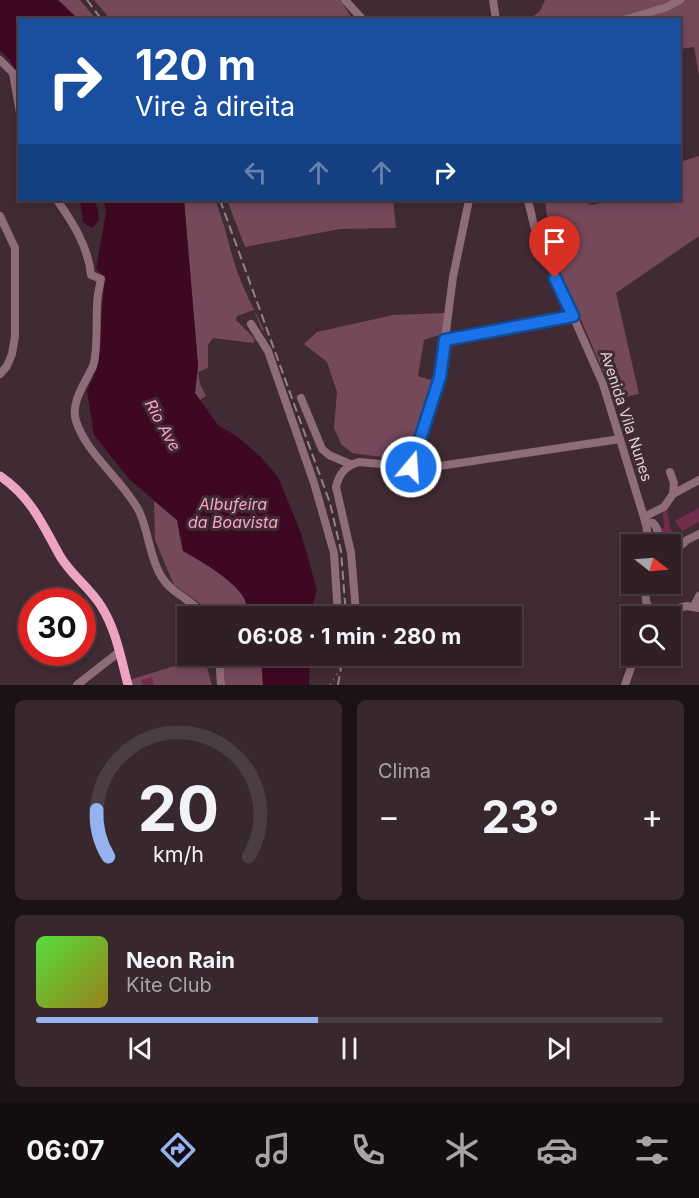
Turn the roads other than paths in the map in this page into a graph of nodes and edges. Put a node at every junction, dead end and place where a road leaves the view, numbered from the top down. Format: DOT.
graph roads {
  1 [pos="345,0"];
  2 [pos="493,0"];
  3 [pos="680,0"];
  4 [pos="361,18"];
  5 [pos="496,18"];
  6 [pos="631,18"];
  7 [pos="0,60"];
  8 [pos="18,102"];
  9 [pos="58,201"];
  10 [pos="469,201"];
  11 [pos="528,201"];
  12 [pos="0,216"];
  13 [pos="573,316"];
  14 [pos="251,324"];
  15 [pos="445,340"];
  16 [pos="0,374"];
  17 [pos="301,398"];
  18 [pos="620,439"];
  19 [pos="350,464"];
  20 [pos="411,467"];
  21 [pos="670,472"];
  22 [pos="0,476"];
  23 [pos="699,480"];
  24 [pos="673,494"];
  25 [pos="647,520"];
  26 [pos="648,534"];
  27 [pos="657,534"];
  28 [pos="699,534"];
  29 [pos="681,545"];
  30 [pos="699,596"];
  31 [pos="195,606"];
  32 [pos="337,606"];
  33 [pos="355,606"];
  34 [pos="697,607"];
  35 [pos="681,608"];
  36 [pos="118,652"];
  37 [pos="220,666"];
  38 [pos="632,666"];
  39 [pos="77,685"];
  40 [pos="128,685"];
  41 [pos="221,685"];
  42 [pos="625,685"];
  1 -- 4 [label="street"];
  2 -- 5 [label="street"];
  3 -- 6 [label="street"];
  7 -- 8 [label="street"];
  9 -- 31 [label="street"];
  10 -- 15 [label="street"];
  11 -- 13 [label="street, Avenida Vila Nunes"];
  12 -- 16 [label="street"];
  13 -- 15 [label="street"];
  13 -- 18 [label="street, Avenida Vila Nunes"];
  14 -- 32 [label="street"];
  15 -- 20 [label="street"];
  17 -- 19 [label="street"];
  18 -- 20 [label="street"];
  18 -- 25 [label="street, Avenida Vila Nunes"];
  19 -- 20 [label="street"];
  19 -- 33 [label="street"];
  21 -- 24 [label="street"];
  22 -- 36 [label="main road"];
  23 -- 24 [label="street"];
  24 -- 25 [label="street"];
  25 -- 26 [label="street, Avenida Vila Nunes"];
  25 -- 27 [label="street"];
  28 -- 29 [label="street"];
  30 -- 34 [label="street"];
  34 -- 35 [label="street"];
  36 -- 39 [label="street"];
  36 -- 40 [label="main road"];
  37 -- 41 [label="street"];
  38 -- 42 [label="street"];
}
